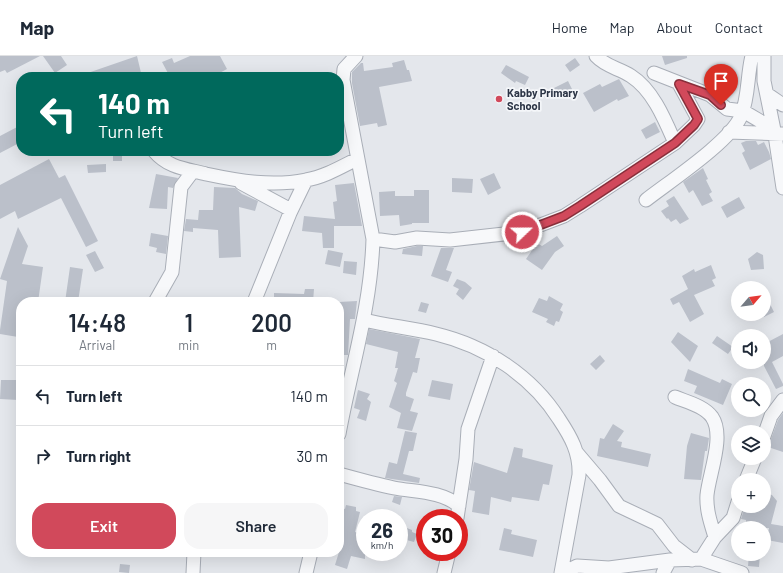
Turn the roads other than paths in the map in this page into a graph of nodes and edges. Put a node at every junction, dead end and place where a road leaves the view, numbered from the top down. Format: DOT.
graph roads {
  1 [pos="356,56"];
  2 [pos="596,56"];
  3 [pos="764,56"];
  4 [pos="749,58"];
  5 [pos="343,72"];
  6 [pos="654,73"];
  7 [pos="764,81"];
  8 [pos="679,84"];
  9 [pos="344,91"];
  10 [pos="767,94"];
  11 [pos="783,105"];
  12 [pos="743,111"];
  13 [pos="777,131"];
  14 [pos="729,132"];
  15 [pos="675,143"];
  16 [pos="160,156"];
  17 [pos="357,159"];
  18 [pos="193,171"];
  19 [pos="306,180"];
  20 [pos="238,181"];
  21 [pos="783,188"];
  22 [pos="646,200"];
  23 [pos="291,210"];
  24 [pos="373,239"];
  25 [pos="159,297"];
  26 [pos="256,297"];
  27 [pos="364,320"];
  28 [pos="493,356"];
  29 [pos="675,397"];
  30 [pos="783,400"];
  31 [pos="344,406"];
  32 [pos="768,425"];
  33 [pos="577,454"];
  34 [pos="344,475"];
  35 [pos="456,509"];
  36 [pos="458,509"];
  37 [pos="735,513"];
  38 [pos="715,537"];
  39 [pos="194,557"];
  40 [pos="310,557"];
  41 [pos="697,559"];
  42 [pos="670,560"];
  43 [pos="447,561"];
  44 [pos="651,563"];
  45 [pos="193,573"];
  46 [pos="306,573"];
  47 [pos="444,573"];
  48 [pos="562,573"];
  49 [pos="638,573"];
  50 [pos="663,573"];
  51 [pos="742,573"];
  1 -- 5 [label="street"];
  2 -- 15 [label="street"];
  3 -- 7 [label="street"];
  4 -- 7 [label="street"];
  4 -- 12 [label="street"];
  6 -- 8 [label="street"];
  7 -- 10 [label="street"];
  8 -- 12 [label="street"];
  8 -- 15 [label="street"];
  9 -- 17 [label="street"];
  10 -- 11 [label="street"];
  10 -- 13 [label="street"];
  12 -- 13 [label="street"];
  12 -- 14 [label="street"];
  13 -- 14 [label="street"];
  13 -- 21 [label="street"];
  14 -- 22 [label="street"];
  15 -- 24 [label="street"];
  16 -- 18 [label="street"];
  17 -- 19 [label="street"];
  17 -- 24 [label="street"];
  18 -- 20 [label="street"];
  18 -- 25 [label="street"];
  19 -- 20 [label="street"];
  19 -- 23 [label="street"];
  20 -- 23 [label="street"];
  23 -- 26 [label="street"];
  24 -- 27 [label="street"];
  27 -- 28 [label="street"];
  27 -- 31 [label="street"];
  28 -- 33 [label="street"];
  28 -- 36 [label="street"];
  29 -- 38 [label="street"];
  30 -- 32 [label="street"];
  33 -- 41 [label="street"];
  33 -- 48 [label="street"];
  34 -- 35 [label="street"];
  37 -- 38 [label="street"];
  38 -- 41 [label="street"];
  39 -- 45 [label="street"];
  40 -- 46 [label="street"];
  41 -- 42 [label="street"];
  41 -- 51 [label="street"];
  42 -- 44 [label="street"];
  42 -- 50 [label="street"];
  43 -- 47 [label="street"];
  44 -- 48 [label="street"];
  44 -- 49 [label="street"];
}
